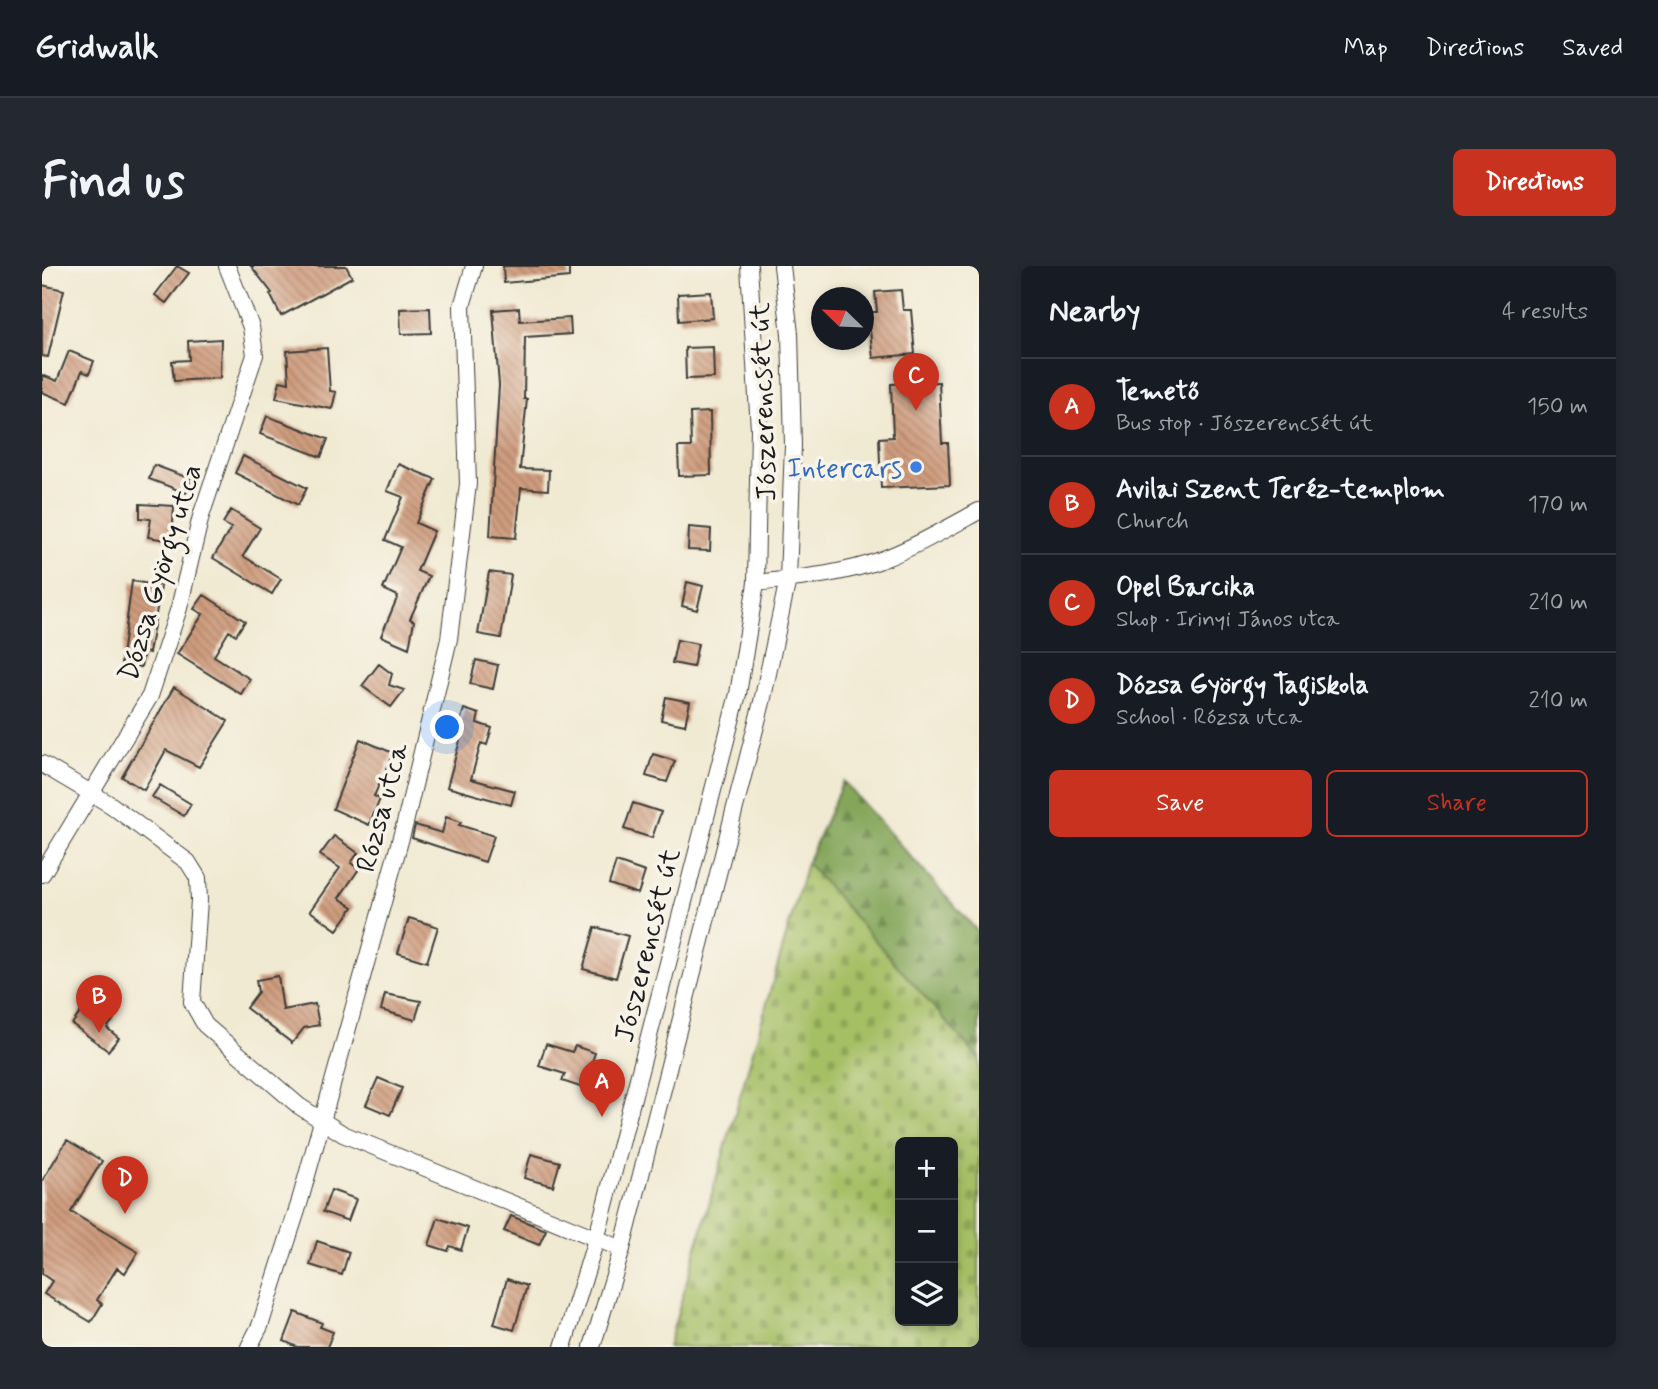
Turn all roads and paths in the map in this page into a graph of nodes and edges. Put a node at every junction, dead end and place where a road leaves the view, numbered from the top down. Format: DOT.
graph roads {
  1 [pos="227,266"];
  2 [pos="474,266"];
  3 [pos="749,266"];
  4 [pos="782,266"];
  5 [pos="979,511"];
  6 [pos="788,579"];
  7 [pos="756,583"];
  8 [pos="42,764"];
  9 [pos="93,793"];
  10 [pos="42,874"];
  11 [pos="321,1120"];
  12 [pos="597,1237"];
  13 [pos="622,1249"];
  14 [pos="249,1347"];
  15 [pos="563,1347"];
  16 [pos="592,1347"];
  1 -- 9 [label="street, Dózsa György utca"];
  2 -- 11 [label="street, Rózsa utca"];
  3 -- 7 [label="street, Jószerencsét út"];
  4 -- 6 [label="street, Jószerencsét út"];
  5 -- 6 [label="street"];
  6 -- 7 [label="street"];
  6 -- 13 [label="street, Jószerencsét út"];
  7 -- 12 [label="street, Jószerencsét út"];
  8 -- 9 [label="street"];
  9 -- 10 [label="street, Dózsa György utca"];
  9 -- 11 [label="street"];
  11 -- 12 [label="street"];
  11 -- 14 [label="street, Rózsa utca"];
  12 -- 13 [label="street"];
  12 -- 15 [label="street, Jószerencsét út"];
  13 -- 16 [label="street, Jószerencsét út"];
}
